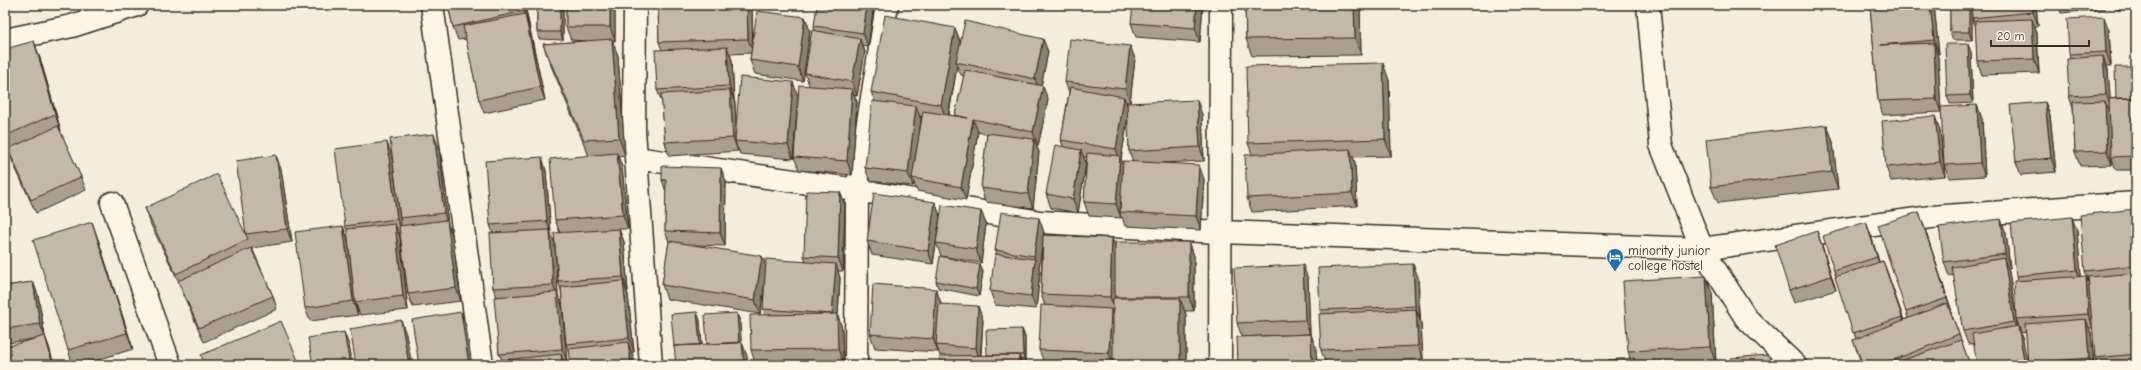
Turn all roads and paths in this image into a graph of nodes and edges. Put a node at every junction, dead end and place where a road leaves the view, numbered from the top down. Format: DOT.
graph roads {
  1 [pos="137,5"];
  2 [pos="432,5"];
  3 [pos="635,5"];
  4 [pos="888,5"];
  5 [pos="1221,5"];
  6 [pos="1648,5"];
  7 [pos="5,40"];
  8 [pos="636,158"];
  9 [pos="857,190"];
  10 [pos="112,202"];
  11 [pos="2136,203"];
  12 [pos="1219,232"];
  13 [pos="1702,249"];
  14 [pos="170,365"];
  15 [pos="482,365"];
  16 [pos="651,365"];
  17 [pos="856,365"];
  18 [pos="1220,365"];
  19 [pos="1794,365"];
  1 -- 7 [label="street"];
  2 -- 15 [label="street"];
  3 -- 8 [label="street"];
  4 -- 9 [label="street"];
  5 -- 12 [label="street"];
  6 -- 13 [label="street"];
  8 -- 9 [label="street"];
  8 -- 16 [label="street"];
  9 -- 12 [label="street"];
  9 -- 17 [label="street"];
  10 -- 14 [label="street"];
  11 -- 13 [label="street"];
  12 -- 13 [label="street"];
  12 -- 18 [label="street"];
  13 -- 19 [label="street"];
}
